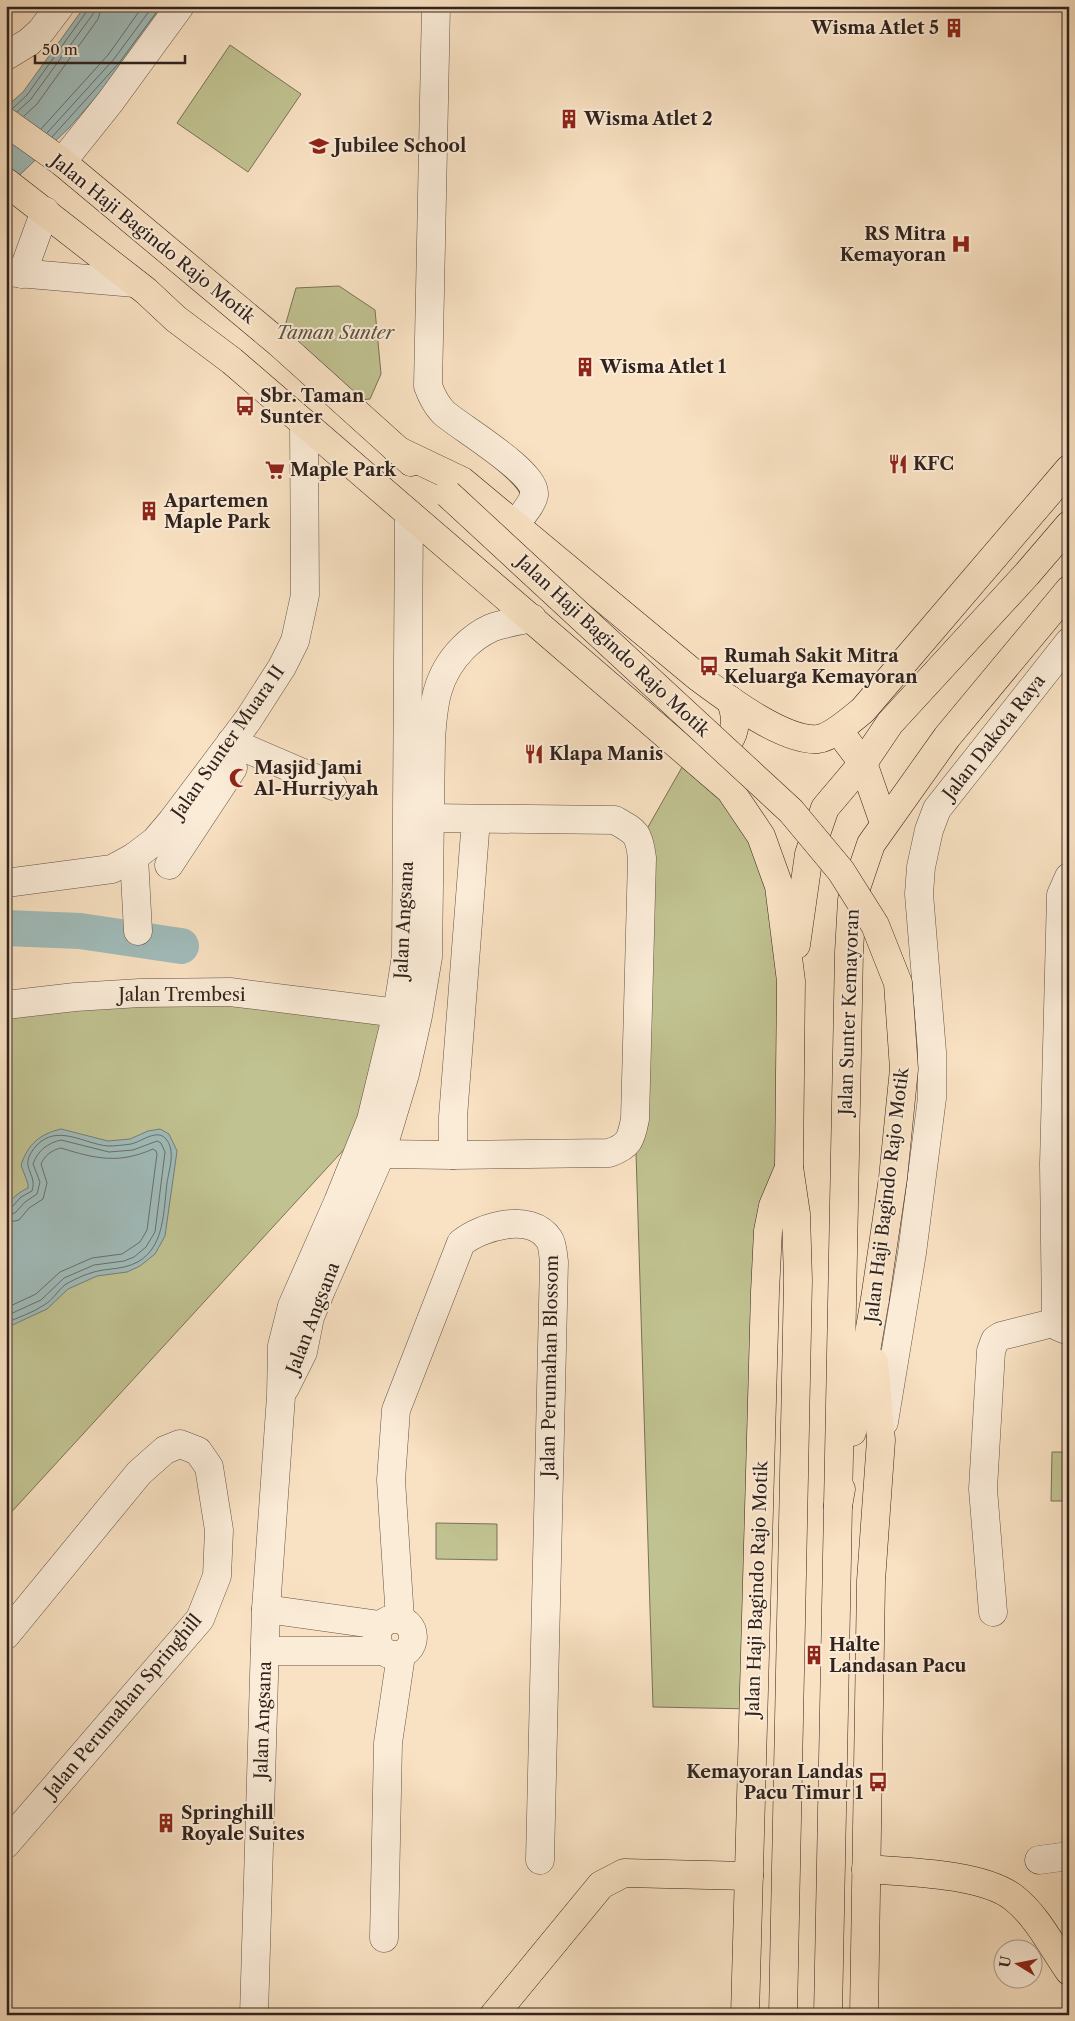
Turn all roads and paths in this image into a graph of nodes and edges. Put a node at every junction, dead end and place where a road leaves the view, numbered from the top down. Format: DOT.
graph roads {
  1 [pos="60,6"];
  2 [pos="180,6"];
  3 [pos="436,6"];
  4 [pos="6,56"];
  5 [pos="6,122"];
  6 [pos="55,157"];
  7 [pos="25,197"];
  8 [pos="14,273"];
  9 [pos="135,283"];
  10 [pos="304,423"];
  11 [pos="397,450"];
  12 [pos="1069,469"];
  13 [pos="410,514"];
  14 [pos="515,524"];
  15 [pos="1069,525"];
  16 [pos="1027,574"];
  17 [pos="1065,594"];
  18 [pos="532,618"];
  19 [pos="1069,642"];
  20 [pos="901,664"];
  21 [pos="943,664"];
  22 [pos="730,700"];
  23 [pos="838,730"];
  24 [pos="239,745"];
  25 [pos="689,755"];
  26 [pos="863,763"];
  27 [pos="333,786"];
  28 [pos="937,809"];
  29 [pos="428,818"];
  30 [pos="476,819"];
  31 [pos="884,823"];
  32 [pos="134,857"];
  33 [pos="169,865"];
  34 [pos="6,883"];
  35 [pos="1066,889"];
  36 [pos="138,931"];
  37 [pos="791,981"];
  38 [pos="1064,990"];
  39 [pos="6,1005"];
  40 [pos="407,1015"];
  41 [pos="1063,1069"];
  42 [pos="381,1154"];
  43 [pos="453,1154"];
  44 [pos="1061,1154"];
  45 [pos="789,1167"];
  46 [pos="1063,1327"];
  47 [pos="870,1336"];
  48 [pos="281,1396"];
  49 [pos="881,1440"];
  50 [pos="838,1506"];
  51 [pos="266,1609"];
  52 [pos="993,1612"];
  53 [pos="6,1635"];
  54 [pos="390,1638"];
  55 [pos="265,1651"];
  56 [pos="6,1844"];
  57 [pos="1069,1856"];
  58 [pos="540,1860"];
  59 [pos="1039,1860"];
  60 [pos="866,1869"];
  61 [pos="749,1876"];
  62 [pos="384,1938"];
  63 [pos="1069,1972"];
  64 [pos="254,2015"];
  65 [pos="494,2015"];
  66 [pos="745,2015"];
  67 [pos="783,2015"];
  68 [pos="828,2015"];
  69 [pos="864,2015"];
  1 -- 4 [label="street"];
  2 -- 6 [label="street"];
  3 -- 14 [label="street"];
  5 -- 6 [label="main road, Jalan Haji Bagindo Rajo Motik"];
  6 -- 11 [label="main road, Jalan Haji Bagindo Rajo Motik"];
  7 -- 8 [label="street"];
  7 -- 9 [label="main road, Jalan Haji Bagindo Rajo Motik"];
  8 -- 9 [label="street"];
  9 -- 10 [label="main road, Jalan Haji Bagindo Rajo Motik"];
  10 -- 13 [label="main road, Jalan Haji Bagindo Rajo Motik"];
  10 -- 24 [label="street, Jalan Sunter Muara II"];
  11 -- 14 [label="main road"];
  11 -- 47 [label="main road, Jalan Haji Bagindo Rajo Motik, bridge"];
  12 -- 20 [label="main road"];
  13 -- 18 [label="main road, Jalan Haji Bagindo Rajo Motik"];
  13 -- 40 [label="street, Jalan Angsana"];
  14 -- 22 [label="main road"];
  15 -- 16 [label="main road"];
  16 -- 17 [label="main road"];
  16 -- 21 [label="main road"];
  17 -- 31 [label="main road, Jalan Sunter Kemayoran"];
  18 -- 25 [label="main road, Jalan Haji Bagindo Rajo Motik"];
  18 -- 29 [label="street, Jalan Angsana"];
  19 -- 28 [label="street, Jalan Dakota Raya"];
  20 -- 21 [label="main road"];
  20 -- 23 [label="main road"];
  21 -- 26 [label="main road"];
  22 -- 23 [label="main road"];
  22 -- 25 [label="main road"];
  23 -- 26 [label="main road"];
  24 -- 27 [label="street"];
  24 -- 32 [label="street, Jalan Sunter Muara II"];
  24 -- 33 [label="street"];
  25 -- 37 [label="main road, Jalan Haji Bagindo Rajo Motik"];
  26 -- 31 [label="main road"];
  26 -- 37 [label="main road"];
  28 -- 49 [label="street, Jalan Haji Bagindo Rajo Motik"];
  29 -- 30 [label="street"];
  29 -- 40 [label="street, Jalan Angsana"];
  30 -- 43 [label="street"];
  30 -- 43 [label="street"];
  31 -- 50 [label="main road, Jalan Sunter Kemayoran"];
  32 -- 34 [label="street, Jalan Sunter Muara II"];
  32 -- 36 [label="street"];
  35 -- 38 [label="street"];
  37 -- 45 [label="main road, Jalan Haji Bagindo Rajo Motik"];
  38 -- 41 [label="street"];
  39 -- 40 [label="street, Jalan Trembesi"];
  40 -- 42 [label="street, Jalan Angsana"];
  40 -- 48 [label="street, Jalan Angsana"];
  41 -- 44 [label="street"];
  42 -- 43 [label="street"];
  42 -- 48 [label="street, Jalan Angsana"];
  44 -- 46 [label="street"];
  45 -- 61 [label="main road, Jalan Haji Bagindo Rajo Motik"];
  45 -- 67 [label="main road, Jalan Haji Bagindo Rajo Motik"];
  46 -- 52 [label="street"];
  47 -- 49 [label="main road, Jalan Haji Bagindo Rajo Motik"];
  47 -- 50 [label="main road, Jalan Haji Bagindo Rajo Motik"];
  48 -- 51 [label="street, Jalan Angsana"];
  49 -- 60 [label="main road, Jalan Haji Bagindo Rajo Motik"];
  50 -- 68 [label="main road, Jalan Haji Bagindo Rajo Motik"];
  51 -- 54 [label="street"];
  51 -- 55 [label="street, Jalan Angsana"];
  53 -- 56 [label="street, Jalan Perumahan Springhill"];
  54 -- 55 [label="street"];
  54 -- 58 [label="street, Jalan Perumahan Blossom"];
  54 -- 62 [label="street, Jalan Perumahan Blossom"];
  55 -- 64 [label="street, Jalan Angsana"];
  57 -- 59 [label="street"];
  60 -- 63 [label="main road"];
  60 -- 69 [label="main road, Jalan Haji Bagindo Rajo Motik"];
  61 -- 65 [label="main road"];
  61 -- 66 [label="main road, Jalan Haji Bagindo Rajo Motik"];
}
